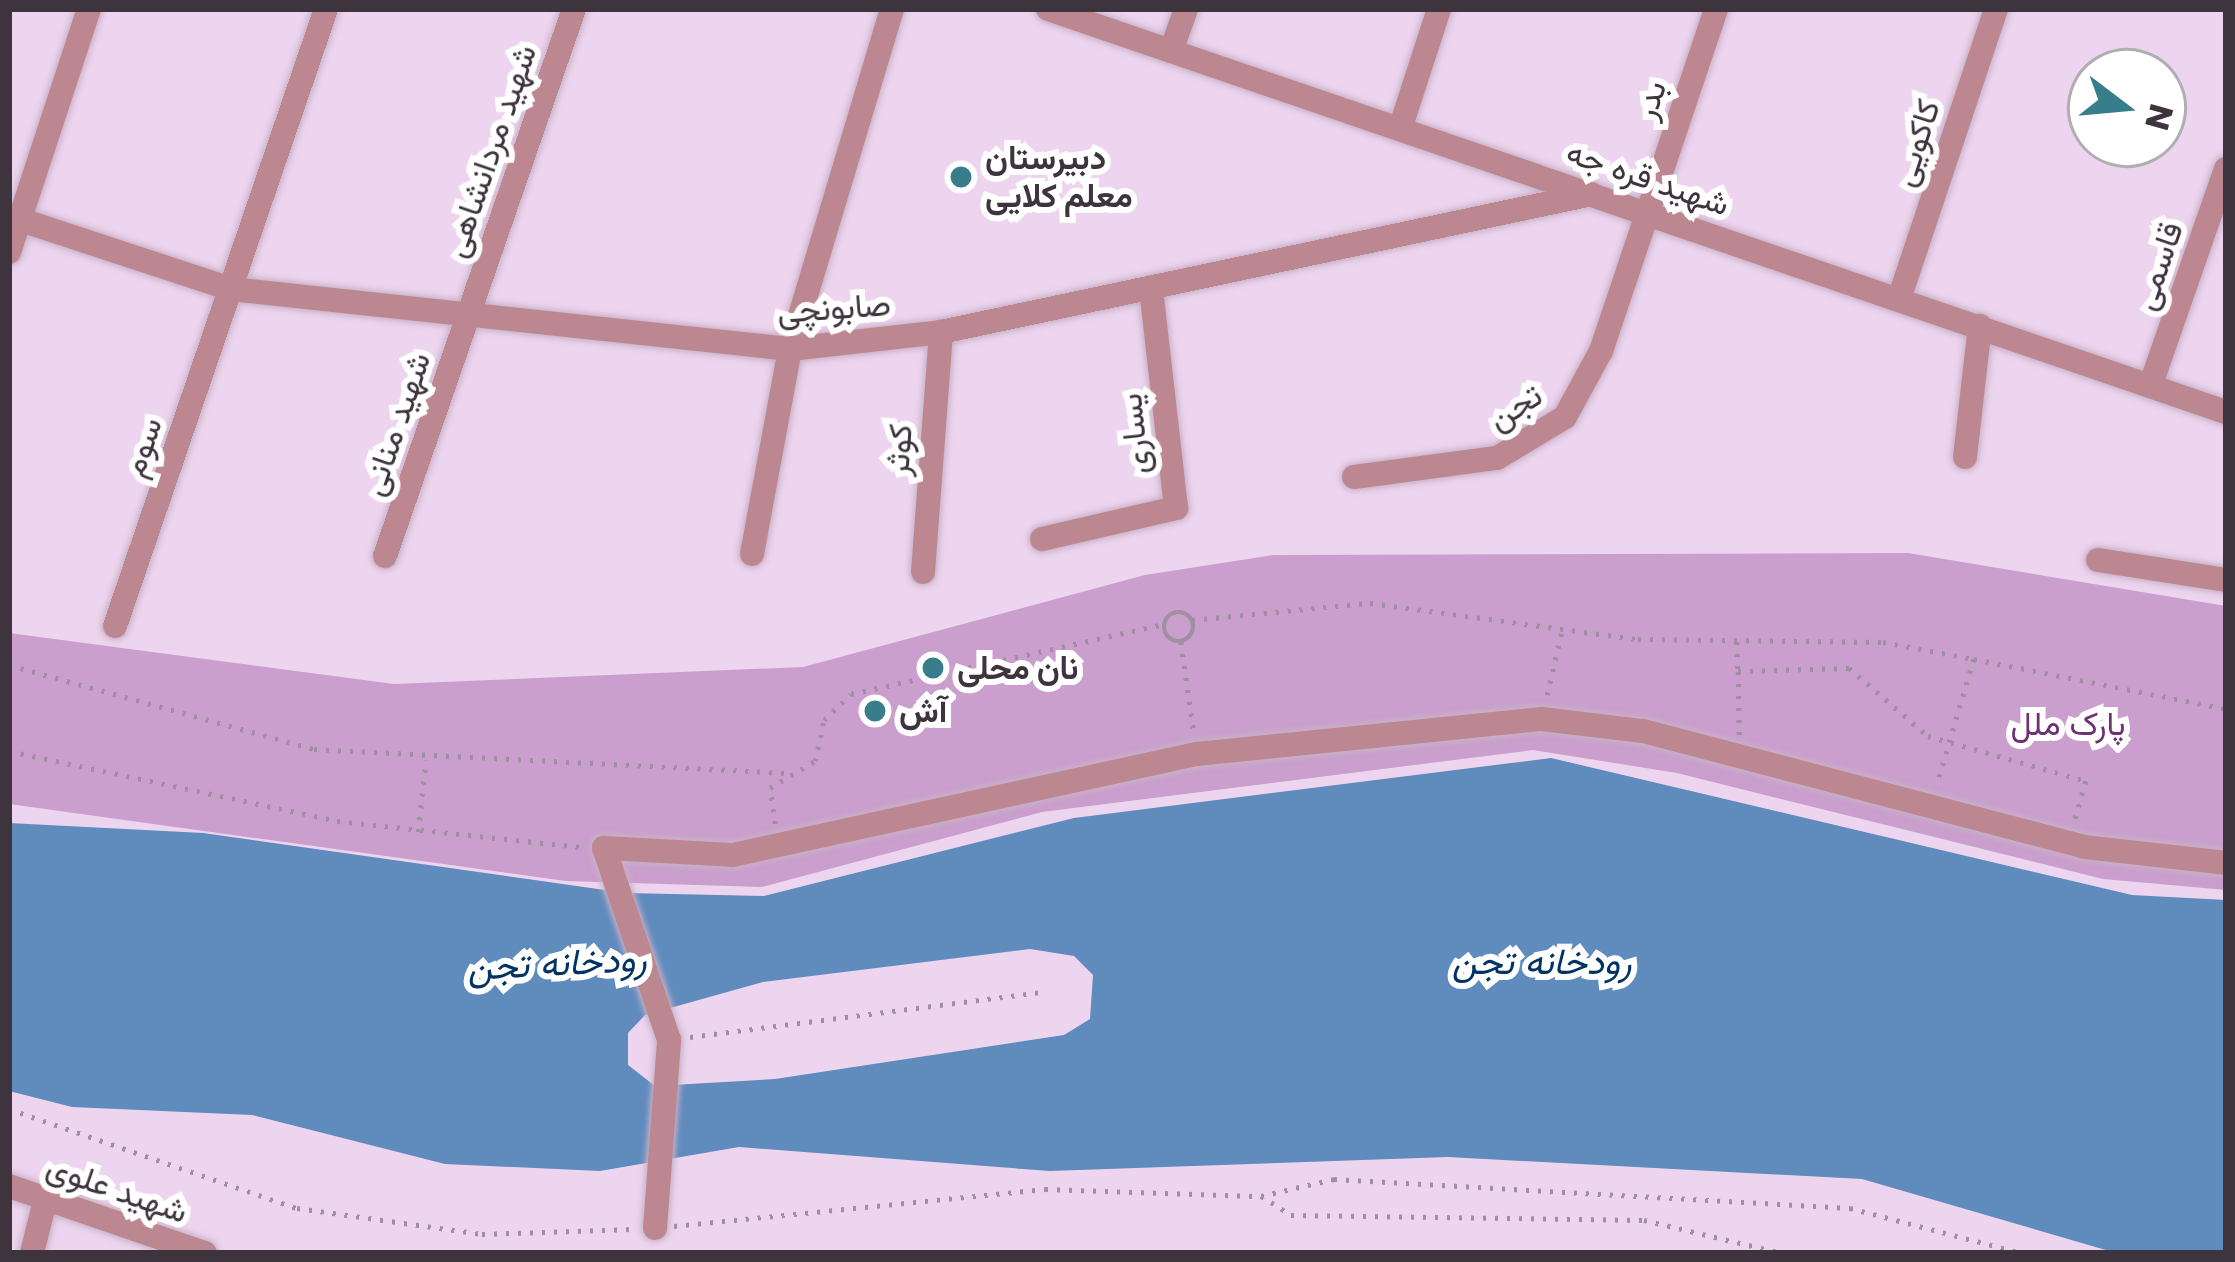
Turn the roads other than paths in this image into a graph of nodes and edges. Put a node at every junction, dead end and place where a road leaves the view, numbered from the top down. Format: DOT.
graph roads {
  1 [pos="89,9"];
  2 [pos="326,9"];
  3 [pos="574,9"];
  4 [pos="892,9"];
  5 [pos="1048,9"];
  6 [pos="1186,9"];
  7 [pos="1439,9"];
  8 [pos="1716,9"];
  9 [pos="1996,9"];
  10 [pos="1172,51"];
  11 [pos="1400,129"];
  12 [pos="2226,170"];
  13 [pos="1592,194"];
  14 [pos="1647,213"];
  15 [pos="14,218"];
  16 [pos="9,252"];
  17 [pos="1151,287"];
  18 [pos="231,289"];
  19 [pos="1899,299"];
  20 [pos="469,314"];
  21 [pos="1980,326"];
  22 [pos="941,332"];
  23 [pos="790,349"];
  24 [pos="2151,384"];
  25 [pos="2226,412"];
  26 [pos="1965,457"];
  27 [pos="1354,477"];
  28 [pos="1042,539"];
  29 [pos="752,554"];
  30 [pos="385,556"];
  31 [pos="2098,560"];
  32 [pos="923,572"];
  33 [pos="2226,580"];
  34 [pos="115,626"];
  35 [pos="2226,863"];
  36 [pos="9,1186"];
  37 [pos="45,1202"];
  38 [pos="655,1228"];
  39 [pos="32,1253"];
  40 [pos="205,1253"];
  1 -- 15 [label="street"];
  2 -- 18 [label="street, سوم"];
  3 -- 20 [label="street, شهید مردانشاهی"];
  4 -- 23 [label="street"];
  5 -- 10 [label="street, شهید قره جه"];
  6 -- 10 [label="street"];
  7 -- 11 [label="street"];
  8 -- 14 [label="street, بدر"];
  9 -- 19 [label="street, کاکویی"];
  10 -- 11 [label="street, شهید قره جه"];
  11 -- 13 [label="street, شهید قره جه"];
  12 -- 24 [label="street, قاسمی"];
  13 -- 14 [label="street, شهید قره جه"];
  13 -- 17 [label="street, صابونچی"];
  14 -- 19 [label="street, شهید قره جه"];
  14 -- 27 [label="street, تجن"];
  15 -- 16 [label="street"];
  15 -- 18 [label="street, صابونچی"];
  17 -- 22 [label="street, صابونچی"];
  17 -- 28 [label="street, یساری"];
  18 -- 20 [label="street, صابونچی"];
  18 -- 34 [label="street, سوم"];
  19 -- 21 [label="street, شهید قره جه"];
  20 -- 23 [label="street, صابونچی"];
  20 -- 30 [label="street, شهید منانی"];
  21 -- 24 [label="street, شهید قره جه"];
  21 -- 26 [label="street"];
  22 -- 23 [label="street, صابونچی"];
  22 -- 32 [label="street, کوثر"];
  23 -- 29 [label="street"];
  24 -- 25 [label="street, شهید قره جه"];
  31 -- 33 [label="street"];
  35 -- 38 [label="street"];
  36 -- 37 [label="street, شهید علوی"];
  37 -- 39 [label="street"];
  37 -- 40 [label="street, شهید علوی"];
}
